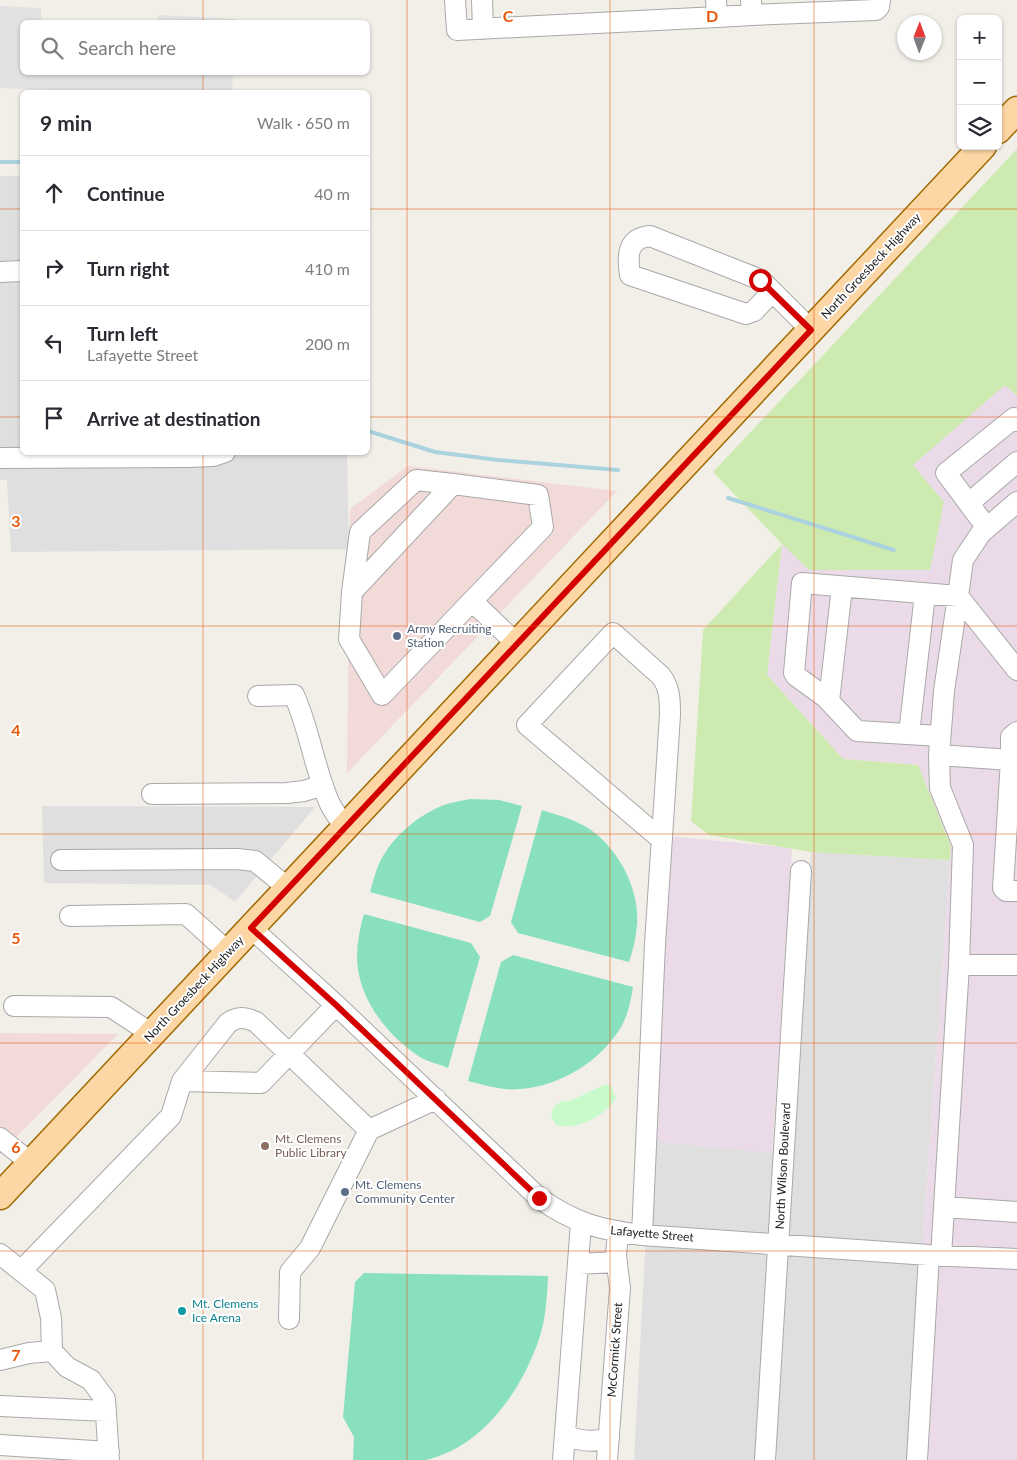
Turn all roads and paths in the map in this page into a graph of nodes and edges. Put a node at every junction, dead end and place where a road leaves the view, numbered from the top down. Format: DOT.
graph roads {
  1 [pos="455,0"];
  2 [pos="482,0"];
  3 [pos="880,0"];
  4 [pos="751,8"];
  5 [pos="716,9"];
  6 [pos="483,29"];
  7 [pos="1017,110"];
  8 [pos="1002,126"];
  9 [pos="979,150"];
  10 [pos="20,271"];
  11 [pos="0,272"];
  12 [pos="772,292"];
  13 [pos="811,330"];
  14 [pos="1017,421"];
  15 [pos="217,455"];
  16 [pos="0,458"];
  17 [pos="1017,462"];
  18 [pos="453,484"];
  19 [pos="1017,502"];
  20 [pos="969,503"];
  21 [pos="987,528"];
  22 [pos="842,587"];
  23 [pos="352,592"];
  24 [pos="925,594"];
  25 [pos="958,596"];
  26 [pos="472,601"];
  27 [pos="517,644"];
  28 [pos="1017,670"];
  29 [pos="258,696"];
  30 [pos="829,701"];
  31 [pos="1017,732"];
  32 [pos="909,734"];
  33 [pos="940,746"];
  34 [pos="1011,760"];
  35 [pos="324,785"];
  36 [pos="152,794"];
  37 [pos="345,827"];
  38 [pos="662,840"];
  39 [pos="61,860"];
  40 [pos="801,871"];
  41 [pos="288,888"];
  42 [pos="1017,891"];
  43 [pos="70,916"];
  44 [pos="251,928"];
  45 [pos="228,952"];
  46 [pos="959,964"];
  47 [pos="1017,965"];
  48 [pos="336,1005"];
  49 [pos="14,1006"];
  50 [pos="152,1034"];
  51 [pos="289,1053"];
  52 [pos="182,1082"];
  53 [pos="436,1099"];
  54 [pos="369,1130"];
  55 [pos="0,1138"];
  56 [pos="31,1163"];
  57 [pos="0,1196"];
  58 [pos="944,1207"];
  59 [pos="1017,1212"];
  60 [pos="581,1223"];
  61 [pos="618,1232"];
  62 [pos="642,1235"];
  63 [pos="778,1244"];
  64 [pos="0,1254"];
  65 [pos="935,1256"];
  66 [pos="1017,1259"];
  67 [pos="616,1262"];
  68 [pos="578,1264"];
  69 [pos="21,1272"];
  70 [pos="289,1319"];
  71 [pos="52,1351"];
  72 [pos="0,1360"];
  73 [pos="0,1406"];
  74 [pos="106,1411"];
  75 [pos="565,1435"];
  76 [pos="609,1438"];
  77 [pos="0,1445"];
  78 [pos="109,1456"];
  79 [pos="563,1460"];
  80 [pos="607,1460"];
  81 [pos="765,1460"];
  82 [pos="917,1460"];
  1 -- 6 [label="street"];
  2 -- 6 [label="street"];
  3 -- 4 [label="street"];
  4 -- 5 [label="street"];
  5 -- 6 [label="street"];
  7 -- 8 [label="main road"];
  9 -- 13 [label="main road, North Groesbeck Highway"];
  10 -- 11 [label="street"];
  12 -- 12 [label="street"];
  12 -- 13 [label="street"];
  13 -- 27 [label="main road, North Groesbeck Highway"];
  14 -- 20 [label="street"];
  15 -- 16 [label="street"];
  17 -- 20 [label="street"];
  18 -- 23 [label="street"];
  18 -- 23 [label="street"];
  18 -- 26 [label="street"];
  19 -- 21 [label="street"];
  20 -- 21 [label="street"];
  21 -- 25 [label="street"];
  22 -- 24 [label="street"];
  22 -- 30 [label="street"];
  22 -- 30 [label="street"];
  23 -- 26 [label="street"];
  24 -- 25 [label="street"];
  24 -- 32 [label="street"];
  25 -- 28 [label="street"];
  25 -- 33 [label="street"];
  26 -- 27 [label="street"];
  27 -- 37 [label="main road, North Groesbeck Highway"];
  29 -- 35 [label="street"];
  30 -- 32 [label="street"];
  31 -- 34 [label="street"];
  32 -- 33 [label="street"];
  33 -- 34 [label="street"];
  33 -- 46 [label="street"];
  34 -- 42 [label="street"];
  35 -- 36 [label="street"];
  35 -- 37 [label="street"];
  37 -- 41 [label="main road, North Groesbeck Highway"];
  38 -- 38 [label="street"];
  38 -- 62 [label="street"];
  39 -- 41 [label="street"];
  40 -- 63 [label="street, North Wilson Boulevard"];
  41 -- 44 [label="main road, North Groesbeck Highway"];
  43 -- 45 [label="street"];
  44 -- 45 [label="main road, North Groesbeck Highway"];
  44 -- 48 [label="street, Lafayette Street"];
  45 -- 50 [label="main road, North Groesbeck Highway"];
  46 -- 47 [label="street"];
  46 -- 58 [label="street"];
  48 -- 51 [label="street"];
  48 -- 53 [label="street, Lafayette Street"];
  49 -- 50 [label="street"];
  50 -- 56 [label="main road, North Groesbeck Highway"];
  51 -- 52 [label="street"];
  51 -- 52 [label="street"];
  51 -- 54 [label="street"];
  52 -- 69 [label="street"];
  53 -- 54 [label="street"];
  53 -- 60 [label="street, Lafayette Street"];
  54 -- 70 [label="street"];
  55 -- 56 [label="street"];
  56 -- 57 [label="main road, North Groesbeck Highway"];
  58 -- 59 [label="street"];
  58 -- 65 [label="street"];
  60 -- 61 [label="street, Lafayette Street"];
  60 -- 68 [label="street"];
  61 -- 62 [label="street, Lafayette Street"];
  61 -- 67 [label="street, McCormick Street"];
  62 -- 63 [label="street, Lafayette Street"];
  63 -- 65 [label="street, Lafayette Street"];
  63 -- 81 [label="street, North Wilson Boulevard"];
  64 -- 69 [label="street"];
  65 -- 66 [label="street, Lafayette Street"];
  65 -- 82 [label="street"];
  67 -- 68 [label="street"];
  67 -- 76 [label="street, McCormick Street"];
  68 -- 75 [label="street"];
  69 -- 71 [label="street"];
  71 -- 72 [label="street"];
  71 -- 74 [label="street"];
  73 -- 74 [label="street"];
  74 -- 78 [label="street"];
  75 -- 76 [label="street"];
  75 -- 79 [label="street"];
  76 -- 80 [label="street, McCormick Street"];
  77 -- 78 [label="street"];
}
